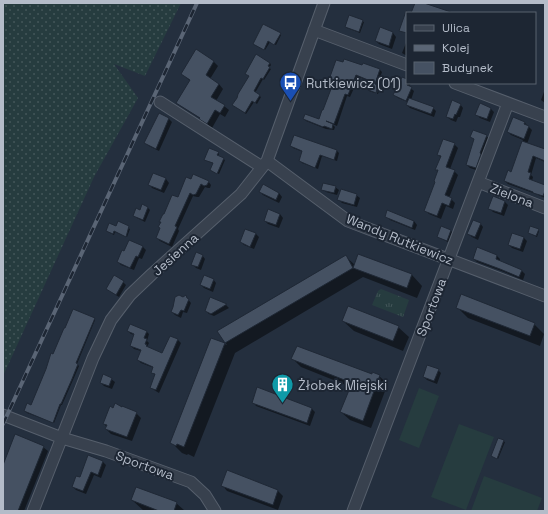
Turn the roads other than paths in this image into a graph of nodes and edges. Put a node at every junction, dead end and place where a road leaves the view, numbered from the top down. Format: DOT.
graph roads {
  1 [pos="324,3"];
  2 [pos="314,30"];
  3 [pos="406,65"];
  4 [pos="458,84"];
  5 [pos="160,102"];
  6 [pos="508,103"];
  7 [pos="545,117"];
  8 [pos="265,164"];
  9 [pos="478,182"];
  10 [pos="545,208"];
  11 [pos="449,259"];
  12 [pos="545,296"];
  13 [pos="3,415"];
  14 [pos="62,438"];
  15 [pos="33,511"];
  16 [pos="215,511"];
  17 [pos="353,511"];
  1 -- 2 [label="street, Jesienna"];
  2 -- 3 [label="street"];
  2 -- 8 [label="street, Jesienna"];
  4 -- 6 [label="street"];
  5 -- 8 [label="street, Wandy Rutkiewicz"];
  6 -- 7 [label="street"];
  6 -- 9 [label="street, Sportowa"];
  8 -- 11 [label="street, Wandy Rutkiewicz"];
  8 -- 14 [label="street, Jesienna"];
  9 -- 10 [label="street, Zielona"];
  9 -- 11 [label="street, Sportowa"];
  11 -- 12 [label="street, Wandy Rutkiewicz"];
  11 -- 17 [label="street, Sportowa"];
  13 -- 14 [label="street, Sportowa"];
  14 -- 15 [label="street, Jesienna"];
  14 -- 16 [label="street, Sportowa"];
}
